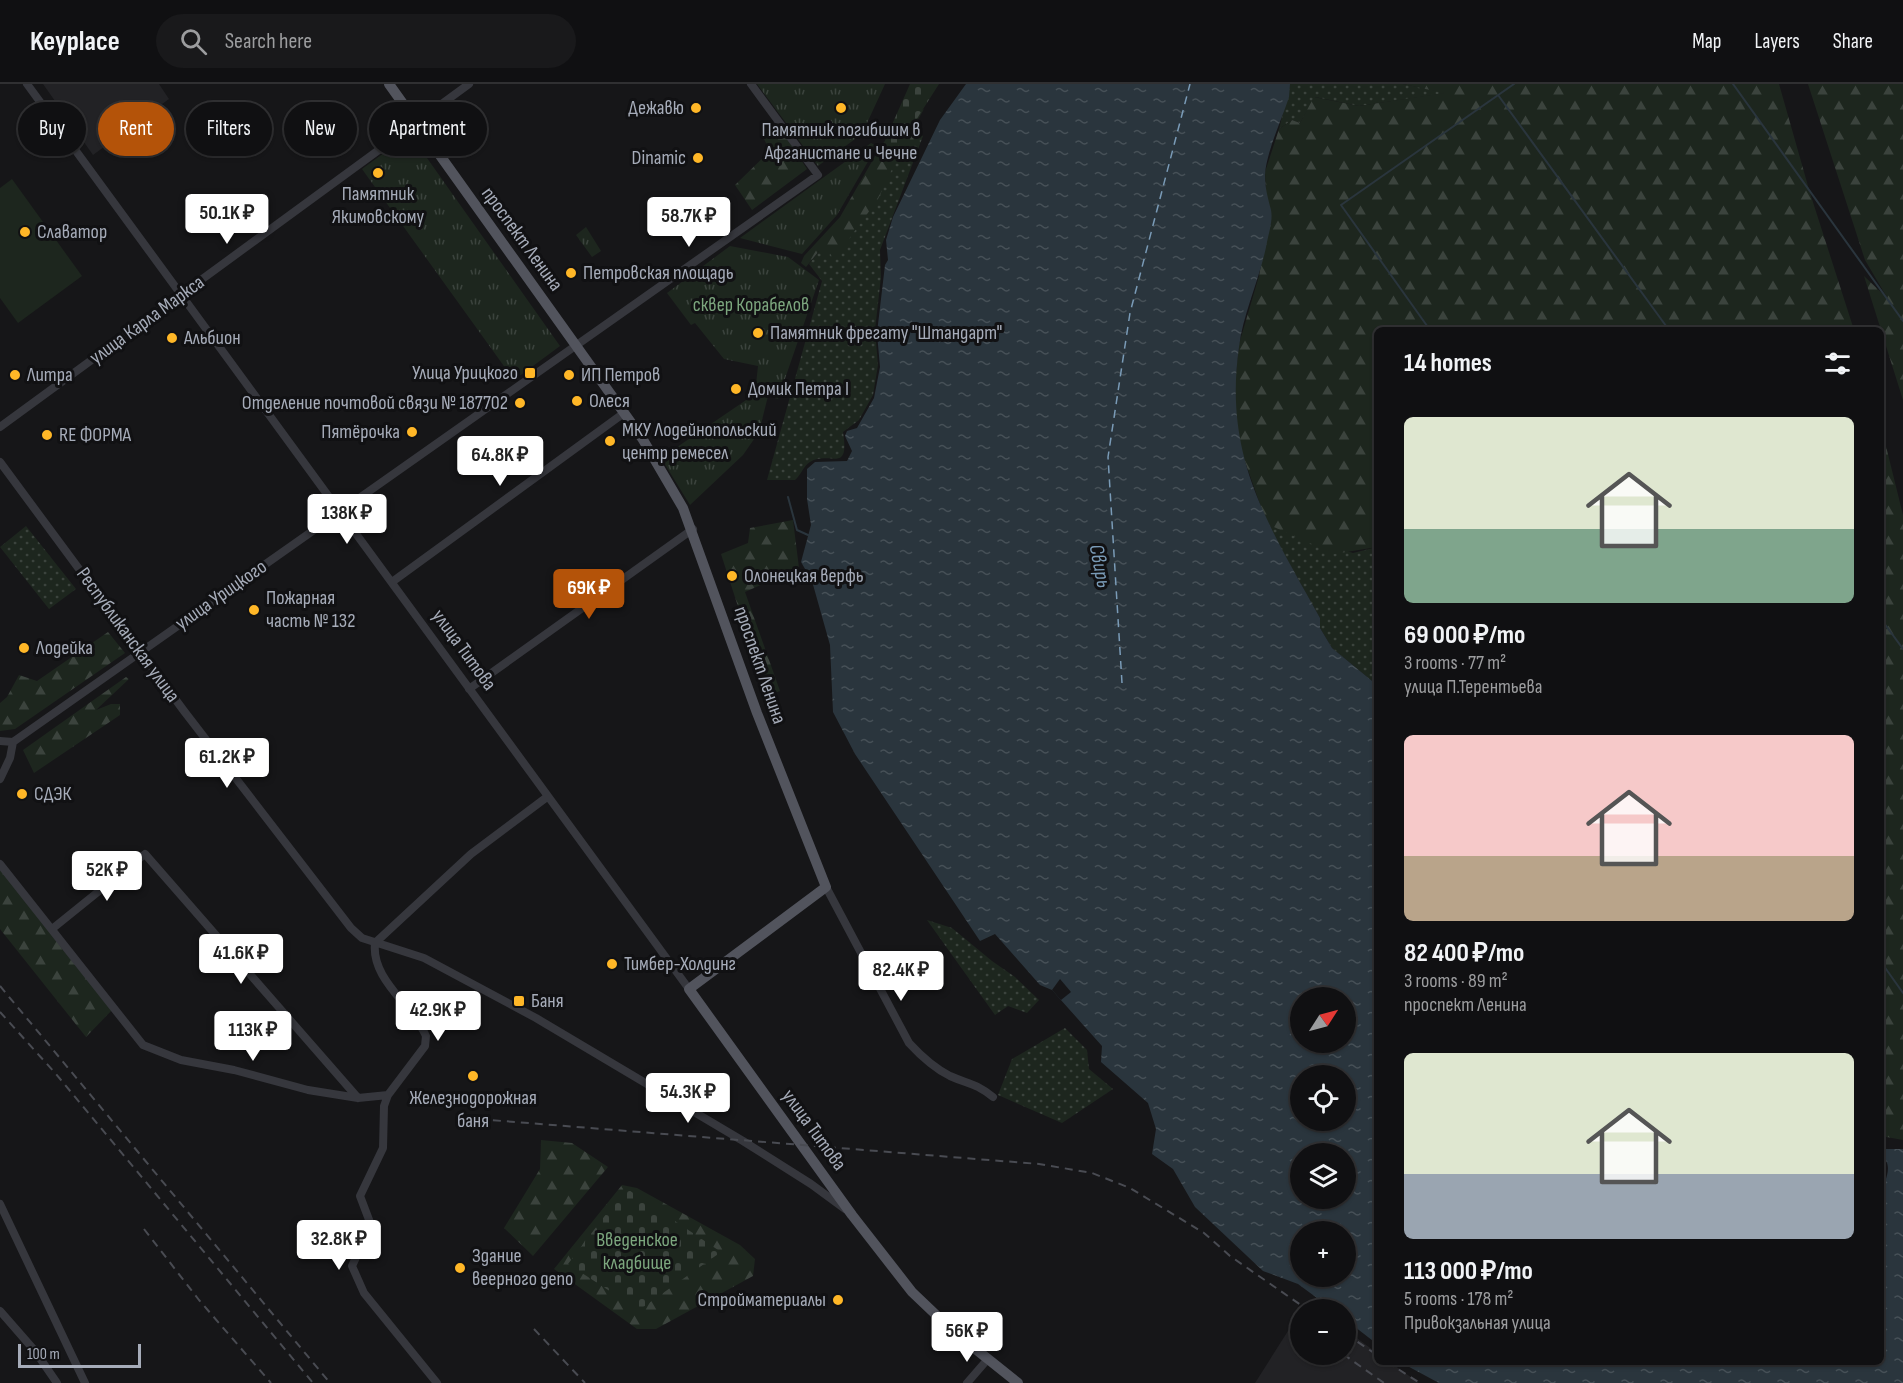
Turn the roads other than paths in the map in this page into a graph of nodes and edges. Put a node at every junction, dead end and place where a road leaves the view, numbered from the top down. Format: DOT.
graph roads {
  1 [pos="27,84"];
  2 [pos="389,84"];
  3 [pos="469,84"];
  4 [pos="751,84"];
  5 [pos="401,102"];
  6 [pos="445,102"];
  7 [pos="371,156"];
  8 [pos="440,156"];
  9 [pos="181,295"];
  10 [pos="576,344"];
  11 [pos="624,413"];
  12 [pos="0,428"];
  13 [pos="0,462"];
  14 [pos="339,513"];
  15 [pos="693,529"];
  16 [pos="392,582"];
  17 [pos="141,652"];
  18 [pos="470,689"];
  19 [pos="0,741"];
  20 [pos="13,742"];
  21 [pos="0,779"];
  22 [pos="547,796"];
  23 [pos="0,864"];
  24 [pos="826,887"];
  25 [pos="52,929"];
  26 [pos="375,943"];
  27 [pos="689,989"];
  28 [pos="388,1095"];
  29 [pos="993,1097"];
  30 [pos="358,1098"];
  31 [pos="0,1204"];
  32 [pos="852,1215"];
  33 [pos="0,1311"];
  34 [pos="987,1360"];
  35 [pos="57,1383"];
  36 [pos="85,1383"];
  37 [pos="437,1383"];
  38 [pos="967,1383"];
  39 [pos="1018,1383"];
  1 -- 9 [label="street, улица Титова"];
  2 -- 5 [label="main road, проспект Ленина"];
  3 -- 6 [label="street, улица Карла Маркса"];
  4 -- 10 [label="street, улица Урицкого"];
  7 -- 9 [label="street, улица Карла Маркса"];
  8 -- 10 [label="main road, проспект Ленина"];
  9 -- 12 [label="street, улица Карла Маркса"];
  9 -- 14 [label="street, улица Титова"];
  10 -- 11 [label="main road, проспект Ленина"];
  10 -- 14 [label="street, улица Урицкого"];
  11 -- 15 [label="main road, проспект Ленина"];
  11 -- 16 [label="street"];
  13 -- 17 [label="street, Республиканская улица"];
  14 -- 16 [label="street, улица Титова"];
  14 -- 17 [label="street, улица Урицкого"];
  15 -- 18 [label="street"];
  15 -- 24 [label="main road, проспект Ленина"];
  16 -- 18 [label="street, улица Титова"];
  17 -- 20 [label="street, улица Урицкого"];
  17 -- 26 [label="street, Республиканская улица"];
  18 -- 22 [label="street, улица Титова"];
  19 -- 20 [label="street"];
  20 -- 21 [label="street"];
  22 -- 26 [label="street"];
  22 -- 27 [label="street, улица Титова"];
  23 -- 25 [label="street"];
  24 -- 27 [label="main road"];
  24 -- 29 [label="street, проспект Ленина"];
  25 -- 30 [label="street"];
  25 -- 30 [label="street"];
  26 -- 28 [label="street"];
  26 -- 32 [label="street, Республиканская улица"];
  27 -- 32 [label="main road, улица Титова"];
  28 -- 30 [label="street"];
  28 -- 37 [label="street"];
  31 -- 36 [label="street"];
  32 -- 34 [label="main road, улица Титова"];
  33 -- 35 [label="street"];
  34 -- 38 [label="street"];
  34 -- 39 [label="main road, улица Титова"];
}
